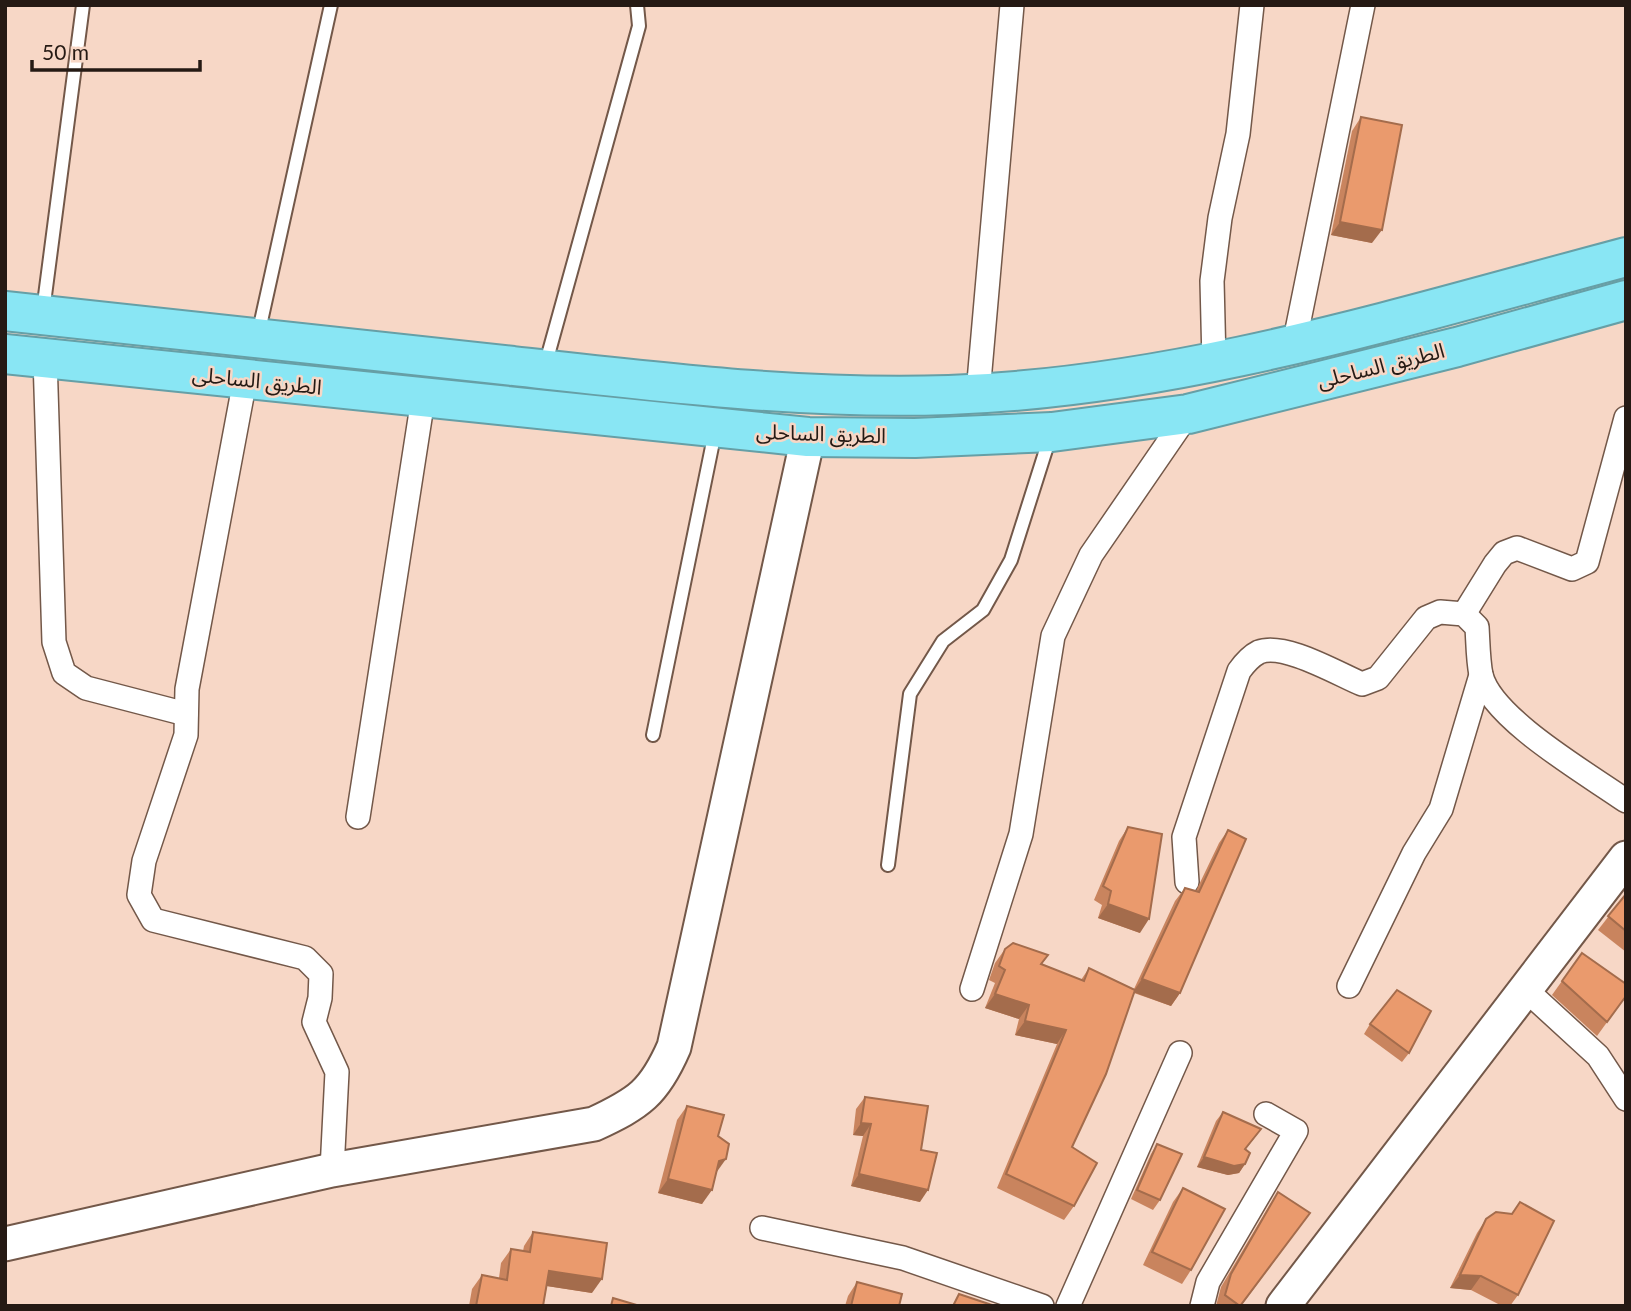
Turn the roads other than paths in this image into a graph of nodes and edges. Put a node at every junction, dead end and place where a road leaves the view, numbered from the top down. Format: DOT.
graph roads {
  1 [pos="83,5"];
  2 [pos="331,5"];
  3 [pos="638,5"];
  4 [pos="1013,5"];
  5 [pos="1252,5"];
  6 [pos="1363,5"];
  7 [pos="1626,257"];
  8 [pos="1626,300"];
  9 [pos="5,311"];
  10 [pos="43,315"];
  11 [pos="258,339"];
  12 [pos="1294,345"];
  13 [pos="5,354"];
  14 [pos="45,358"];
  15 [pos="1214,362"];
  16 [pos="544,370"];
  17 [pos="245,380"];
  18 [pos="978,393"];
  19 [pos="423,399"];
  20 [pos="1188,414"];
  21 [pos="1626,418"];
  22 [pos="716,428"];
  23 [pos="1052,432"];
  24 [pos="808,437"];
  25 [pos="1464,614"];
  26 [pos="1481,676"];
  27 [pos="186,714"];
  28 [pos="653,735"];
  29 [pos="1626,801"];
  30 [pos="358,817"];
  31 [pos="1626,858"];
  32 [pos="888,865"];
  33 [pos="1186,882"];
  34 [pos="1349,986"];
  35 [pos="972,989"];
  36 [pos="1525,989"];
  37 [pos="1180,1053"];
  38 [pos="1626,1098"];
  39 [pos="1266,1114"];
  40 [pos="332,1170"];
  41 [pos="762,1228"];
  42 [pos="5,1244"];
  43 [pos="1042,1306"];
  44 [pos="1068,1306"];
  45 [pos="1202,1306"];
  46 [pos="1283,1306"];
  1 -- 10 [label="lane"];
  2 -- 11 [label="lane"];
  3 -- 16 [label="lane"];
  4 -- 18 [label="street"];
  5 -- 15 [label="street"];
  6 -- 12 [label="street"];
  7 -- 12 [label="highway, الطريق الساحلى"];
  8 -- 20 [label="highway, الطريق الساحلى"];
  9 -- 10 [label="highway, الطريق الساحلى"];
  10 -- 11 [label="highway, الطريق الساحلى"];
  11 -- 16 [label="highway, الطريق الساحلى"];
  12 -- 15 [label="highway, الطريق الساحلى"];
  13 -- 14 [label="highway, الطريق الساحلى"];
  14 -- 17 [label="highway, الطريق الساحلى"];
  14 -- 27 [label="street"];
  15 -- 18 [label="highway, الطريق الساحلى"];
  16 -- 18 [label="highway, الطريق الساحلى"];
  17 -- 19 [label="highway, الطريق الساحلى"];
  17 -- 27 [label="street"];
  19 -- 22 [label="highway, الطريق الساحلى"];
  19 -- 30 [label="street"];
  20 -- 23 [label="highway, الطريق الساحلى"];
  20 -- 35 [label="street"];
  21 -- 25 [label="street"];
  22 -- 24 [label="highway, الطريق الساحلى"];
  22 -- 28 [label="lane"];
  23 -- 24 [label="highway, الطريق الساحلى"];
  23 -- 32 [label="lane"];
  24 -- 40 [label="street"];
  25 -- 26 [label="street"];
  25 -- 33 [label="street"];
  26 -- 29 [label="street"];
  26 -- 34 [label="street"];
  27 -- 40 [label="street"];
  31 -- 36 [label="street"];
  36 -- 38 [label="street"];
  36 -- 46 [label="street"];
  37 -- 44 [label="street"];
  39 -- 45 [label="street"];
  40 -- 42 [label="street"];
  41 -- 43 [label="street"];
}
